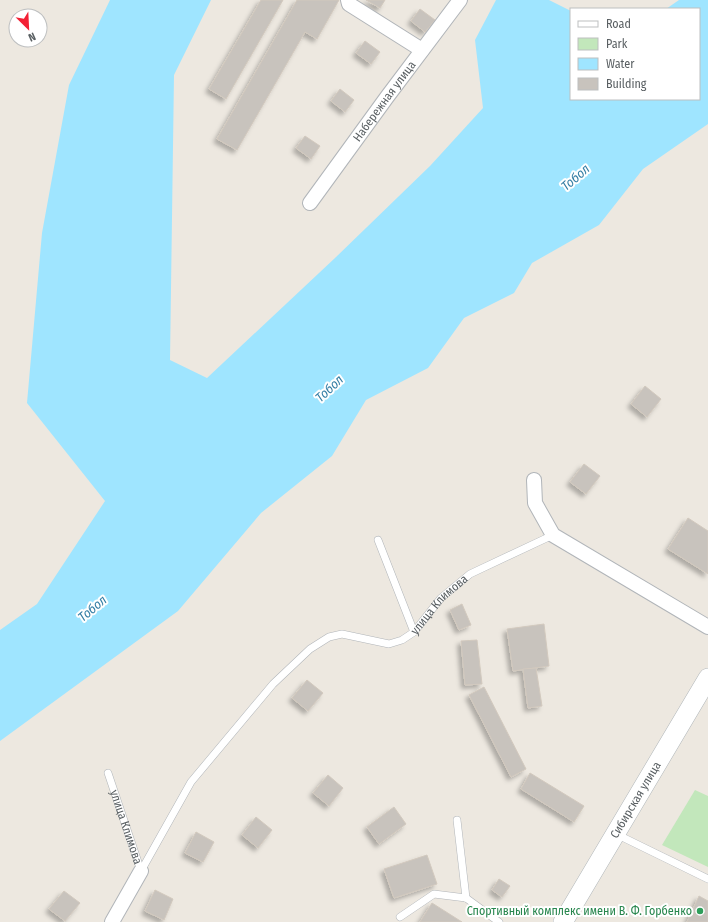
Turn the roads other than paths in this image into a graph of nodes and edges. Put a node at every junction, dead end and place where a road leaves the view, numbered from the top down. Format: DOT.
graph roads {
  1 [pos="348,0"];
  2 [pos="460,0"];
  3 [pos="422,50"];
  4 [pos="310,203"];
  5 [pos="534,480"];
  6 [pos="553,535"];
  7 [pos="378,540"];
  8 [pos="708,627"];
  9 [pos="414,632"];
  10 [pos="708,678"];
  11 [pos="108,773"];
  12 [pos="457,820"];
  13 [pos="616,834"];
  14 [pos="141,871"];
  15 [pos="708,879"];
  16 [pos="466,898"];
  17 [pos="400,916"];
  18 [pos="112,922"];
  19 [pos="499,922"];
  20 [pos="563,922"];
  1 -- 3 [label="street"];
  2 -- 3 [label="street, Набережная улица"];
  3 -- 4 [label="street, Набережная улица"];
  5 -- 6 [label="street"];
  6 -- 8 [label="street"];
  6 -- 9 [label="lane, улица Климова"];
  7 -- 9 [label="lane, улица Климова"];
  9 -- 14 [label="lane"];
  10 -- 13 [label="street, Сибирская улица"];
  11 -- 14 [label="lane, улица Климова"];
  12 -- 16 [label="lane"];
  13 -- 15 [label="lane"];
  13 -- 20 [label="street, Сибирская улица"];
  14 -- 18 [label="street, улица Климова"];
  16 -- 17 [label="lane"];
  16 -- 19 [label="lane"];
}
